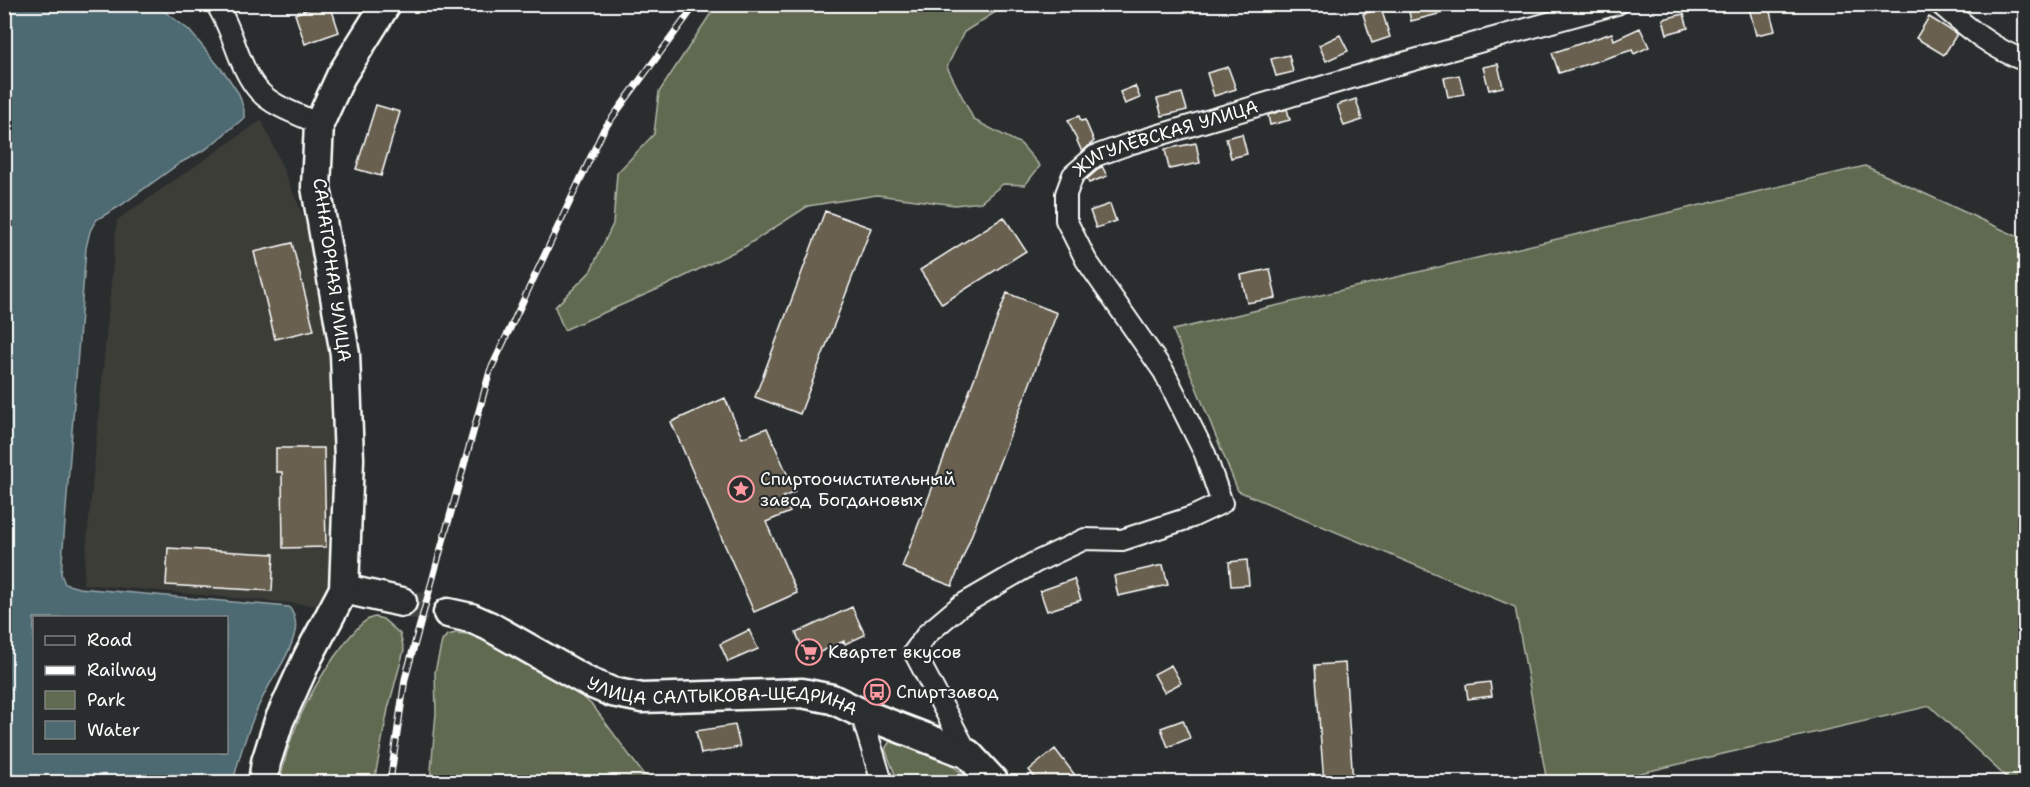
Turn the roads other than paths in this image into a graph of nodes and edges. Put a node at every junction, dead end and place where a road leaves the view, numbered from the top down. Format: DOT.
graph roads {
  1 [pos="216,4"];
  2 [pos="386,4"];
  3 [pos="1617,4"];
  4 [pos="1940,4"];
  5 [pos="2025,61"];
  6 [pos="320,124"];
  7 [pos="344,589"];
  8 [pos="402,602"];
  9 [pos="447,613"];
  10 [pos="861,713"];
  11 [pos="968,754"];
  12 [pos="263,783"];
  13 [pos="882,783"];
  14 [pos="994,783"];
  1 -- 6 [label="street"];
  2 -- 6 [label="main road, САНАТОРНАЯ УЛИЦА"];
  3 -- 11 [label="street, ЖИГУЛЁВСКАЯ УЛИЦА"];
  4 -- 5 [label="street"];
  6 -- 7 [label="main road, САНАТОРНАЯ УЛИЦА"];
  7 -- 8 [label="main road"];
  7 -- 12 [label="main road"];
  9 -- 10 [label="main road, УЛИЦА САЛТЫКОВА-ЩЕДРИНА"];
  10 -- 11 [label="main road, УЛИЦА САЛТЫКОВА-ЩЕДРИНА"];
  10 -- 13 [label="street"];
  11 -- 14 [label="main road, УЛИЦА САЛТЫКОВА-ЩЕДРИНА"];
}
